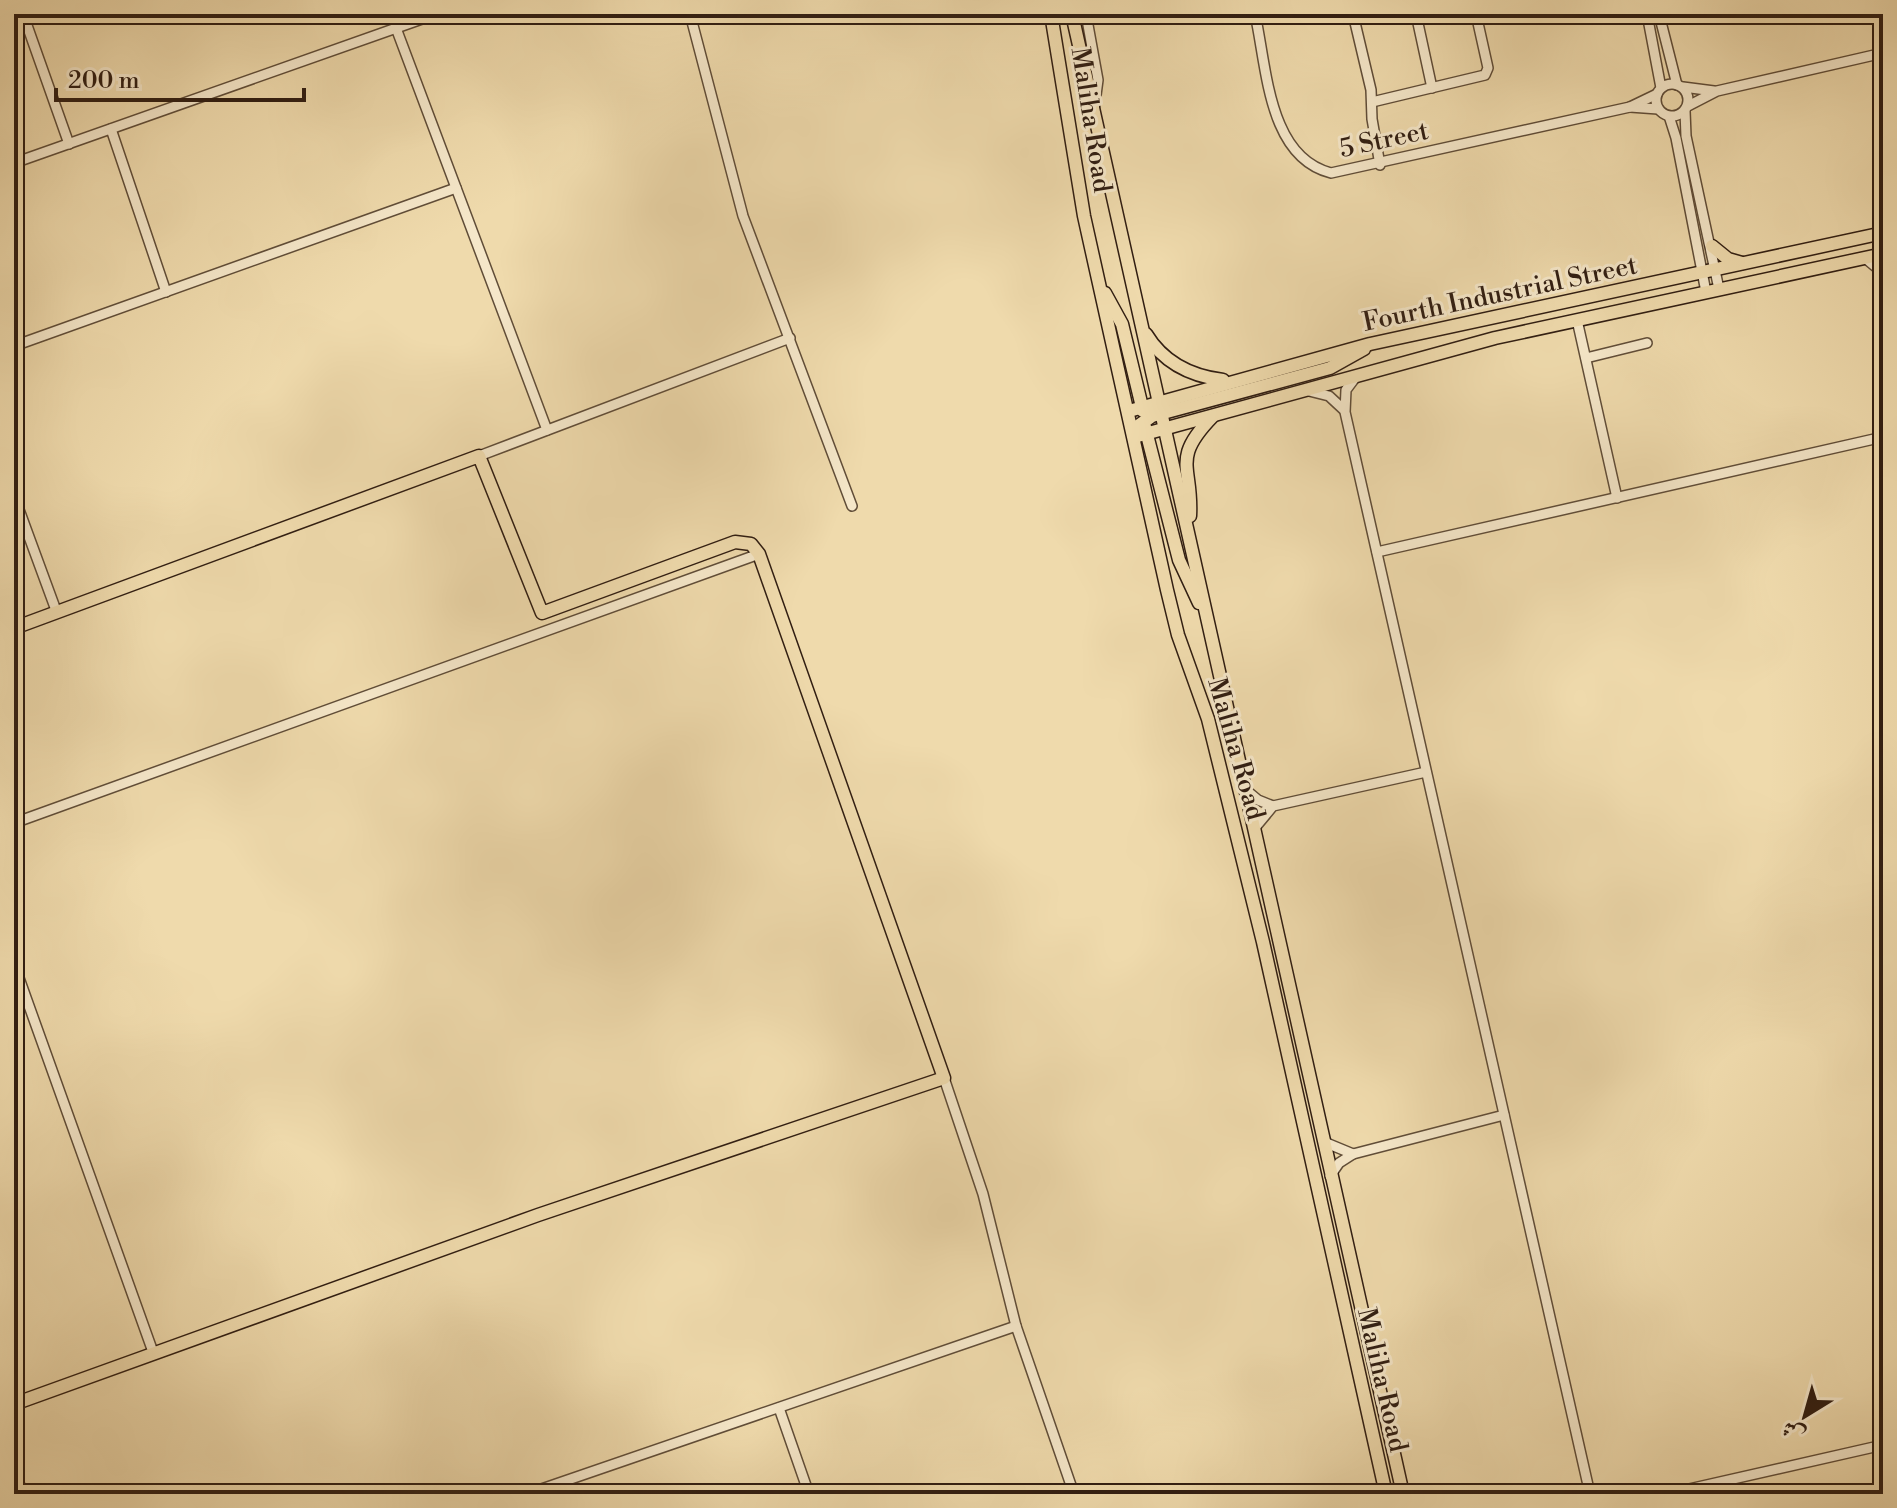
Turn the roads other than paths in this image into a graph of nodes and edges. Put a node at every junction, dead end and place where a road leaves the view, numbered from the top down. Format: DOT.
graph roads {
  1 [pos="23,14"];
  2 [pos="436,14"];
  3 [pos="690,14"];
  4 [pos="1051,14"];
  5 [pos="1072,14"];
  6 [pos="1086,14"];
  7 [pos="1255,14"];
  8 [pos="1353,14"];
  9 [pos="1416,14"];
  10 [pos="1476,14"];
  11 [pos="1647,14"];
  12 [pos="1659,14"];
  13 [pos="396,28"];
  14 [pos="1883,53"];
  15 [pos="1680,86"];
  16 [pos="1432,88"];
  17 [pos="1659,91"];
  18 [pos="1717,91"];
  19 [pos="1372,102"];
  20 [pos="1630,107"];
  21 [pos="1658,109"];
  22 [pos="1686,109"];
  23 [pos="1094,110"];
  24 [pos="1669,116"];
  25 [pos="111,129"];
  26 [pos="69,144"];
  27 [pos="14,163"];
  28 [pos="1380,165"];
  29 [pos="456,188"];
  30 [pos="1883,233"];
  31 [pos="1712,246"];
  32 [pos="1883,254"];
  33 [pos="1865,258"];
  34 [pos="1749,263"];
  35 [pos="1710,272"];
  36 [pos="1883,273"];
  37 [pos="1713,291"];
  38 [pos="166,292"];
  39 [pos="1577,320"];
  40 [pos="1143,329"];
  41 [pos="790,338"];
  42 [pos="1647,343"];
  43 [pos="1370,344"];
  44 [pos="14,346"];
  45 [pos="1586,358"];
  46 [pos="1355,378"];
  47 [pos="1230,381"];
  48 [pos="1307,391"];
  49 [pos="1345,412"];
  50 [pos="1215,414"];
  51 [pos="1143,418"];
  52 [pos="1164,428"];
  53 [pos="547,430"];
  54 [pos="1883,437"];
  55 [pos="479,456"];
  56 [pos="14,496"];
  57 [pos="1617,498"];
  58 [pos="852,506"];
  59 [pos="1187,526"];
  60 [pos="1377,552"];
  61 [pos="759,554"];
  62 [pos="57,613"];
  63 [pos="1205,614"];
  64 [pos="14,628"];
  65 [pos="1426,772"];
  66 [pos="1245,789"];
  67 [pos="1273,806"];
  68 [pos="14,823"];
  69 [pos="1254,829"];
  70 [pos="14,964"];
  71 [pos="944,1078"];
  72 [pos="1504,1115"];
  73 [pos="1321,1140"];
  74 [pos="1353,1154"];
  75 [pos="1330,1178"];
  76 [pos="1016,1326"];
  77 [pos="153,1352"];
  78 [pos="14,1404"];
  79 [pos="779,1408"];
  80 [pos="1372,1432"];
  81 [pos="1391,1441"];
  82 [pos="1883,1445"];
  83 [pos="14,1469"];
  84 [pos="23,1494"];
  85 [pos="527,1494"];
  86 [pos="809,1494"];
  87 [pos="1074,1494"];
  88 [pos="1386,1494"];
  89 [pos="1403,1494"];
  90 [pos="1590,1494"];
  91 [pos="1667,1494"];
  1 -- 26 [label="street"];
  2 -- 13 [label="street"];
  3 -- 41 [label="street"];
  4 -- 51 [label="main road, Maliha Road"];
  5 -- 23 [label="main road, Maliha Road"];
  6 -- 23 [label="street"];
  7 -- 28 [label="street, 5 Street"];
  8 -- 19 [label="street"];
  9 -- 16 [label="street"];
  10 -- 16 [label="street"];
  11 -- 17 [label="street"];
  12 -- 15 [label="street"];
  13 -- 25 [label="street"];
  13 -- 29 [label="street"];
  14 -- 18 [label="street"];
  15 -- 17 [label="street"];
  15 -- 18 [label="street"];
  15 -- 22 [label="street"];
  16 -- 19 [label="street"];
  17 -- 20 [label="street, 5 Street"];
  17 -- 21 [label="street"];
  18 -- 22 [label="street"];
  19 -- 28 [label="street"];
  20 -- 21 [label="street, 5 Street"];
  20 -- 28 [label="street, 5 Street"];
  21 -- 24 [label="street"];
  22 -- 24 [label="street"];
  22 -- 31 [label="street"];
  23 -- 40 [label="main road, Maliha Road"];
  24 -- 35 [label="street"];
  25 -- 26 [label="street"];
  25 -- 38 [label="street"];
  26 -- 27 [label="street"];
  29 -- 38 [label="street"];
  29 -- 53 [label="street"];
  30 -- 34 [label="main road, Fourth Industrial Street"];
  31 -- 34 [label="main road"];
  31 -- 35 [label="street"];
  32 -- 33 [label="main road, Fourth Industrial Street"];
  33 -- 36 [label="street"];
  33 -- 37 [label="main road, Fourth Industrial Street"];
  34 -- 35 [label="main road, Fourth Industrial Street"];
  35 -- 37 [label="street"];
  35 -- 43 [label="main road, Fourth Industrial Street"];
  37 -- 39 [label="main road, Fourth Industrial Street"];
  38 -- 44 [label="street"];
  39 -- 45 [label="street"];
  39 -- 46 [label="main road, Fourth Industrial Street"];
  40 -- 47 [label="main road"];
  40 -- 51 [label="main road, Maliha Road"];
  41 -- 53 [label="street"];
  41 -- 58 [label="street"];
  42 -- 45 [label="street"];
  43 -- 47 [label="main road, Fourth Industrial Street"];
  43 -- 51 [label="main road"];
  45 -- 57 [label="street"];
  46 -- 48 [label="main road, Fourth Industrial Street"];
  46 -- 49 [label="street"];
  47 -- 51 [label="main road, Fourth Industrial Street"];
  48 -- 49 [label="street"];
  48 -- 50 [label="main road, Fourth Industrial Street"];
  49 -- 60 [label="street"];
  50 -- 52 [label="main road, Fourth Industrial Street"];
  50 -- 59 [label="main road"];
  51 -- 52 [label="main road, Maliha Road"];
  51 -- 63 [label="main road"];
  51 -- 80 [label="main road, Maliha Road"];
  52 -- 59 [label="main road, Maliha Road"];
  53 -- 55 [label="street"];
  54 -- 57 [label="street"];
  55 -- 61 [label="main road"];
  55 -- 62 [label="main road"];
  56 -- 62 [label="street"];
  57 -- 60 [label="street"];
  59 -- 63 [label="main road, Maliha Road"];
  60 -- 65 [label="street"];
  61 -- 68 [label="street"];
  61 -- 71 [label="main road"];
  62 -- 64 [label="main road"];
  63 -- 66 [label="main road, Maliha Road"];
  65 -- 67 [label="street"];
  65 -- 72 [label="street"];
  66 -- 67 [label="street"];
  66 -- 69 [label="main road, Maliha Road"];
  67 -- 69 [label="street"];
  69 -- 73 [label="main road, Maliha Road"];
  70 -- 77 [label="street"];
  71 -- 76 [label="street"];
  71 -- 77 [label="main road"];
  72 -- 74 [label="street"];
  72 -- 90 [label="street"];
  73 -- 74 [label="street"];
  73 -- 75 [label="main road, Maliha Road"];
  74 -- 75 [label="street"];
  75 -- 81 [label="main road, Maliha Road"];
  76 -- 79 [label="street"];
  76 -- 87 [label="street"];
  77 -- 78 [label="main road"];
  79 -- 85 [label="street"];
  79 -- 86 [label="street"];
  80 -- 81 [label="main road"];
  80 -- 88 [label="main road, Maliha Road"];
  81 -- 89 [label="main road, Maliha Road"];
  82 -- 91 [label="street"];
  83 -- 84 [label="street"];
}
